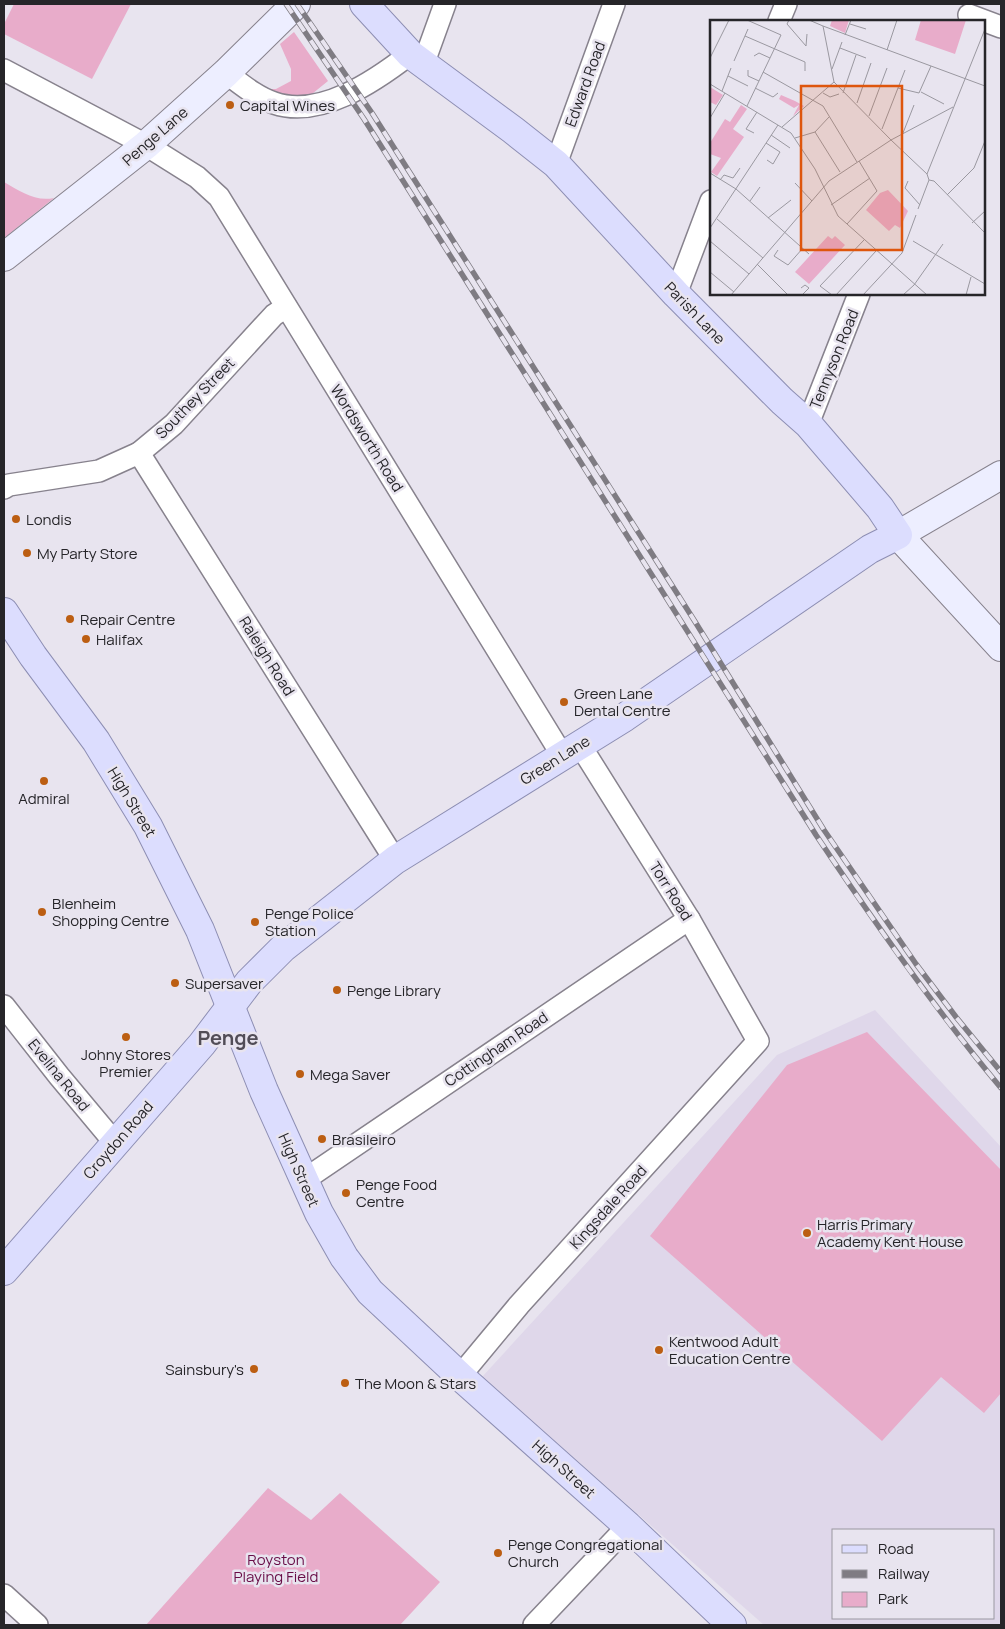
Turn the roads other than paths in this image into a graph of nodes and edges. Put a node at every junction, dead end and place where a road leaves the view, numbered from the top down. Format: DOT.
graph roads {
  1 [pos="296,4"];
  2 [pos="364,4"];
  3 [pos="445,4"];
  4 [pos="614,4"];
  5 [pos="786,4"];
  6 [pos="970,13"];
  7 [pos="779,20"];
  8 [pos="1001,27"];
  9 [pos="417,60"];
  10 [pos="4,70"];
  11 [pos="226,73"];
  12 [pos="146,145"];
  13 [pos="556,164"];
  14 [pos="710,204"];
  15 [pos="4,257"];
  16 [pos="676,294"];
  17 [pos="860,295"];
  18 [pos="286,307"];
  19 [pos="808,424"];
  20 [pos="139,453"];
  21 [pos="1001,475"];
  22 [pos="4,488"];
  23 [pos="898,535"];
  24 [pos="4,612"];
  25 [pos="1001,648"];
  26 [pos="571,750"];
  27 [pos="395,860"];
  28 [pos="689,919"];
  29 [pos="4,1006"];
  30 [pos="230,1007"];
  31 [pos="758,1041"];
  32 [pos="114,1143"];
  33 [pos="304,1180"];
  34 [pos="4,1271"];
  35 [pos="460,1376"];
  36 [pos="628,1526"];
  37 [pos="4,1596"];
  38 [pos="15,1618"];
  39 [pos="37,1625"];
  40 [pos="534,1625"];
  41 [pos="732,1625"];
  1 -- 11 [label="street, Penge Lane"];
  2 -- 9 [label="main road, Parish Lane"];
  3 -- 9 [label="street"];
  4 -- 13 [label="street, Edward Road"];
  5 -- 7 [label="street"];
  6 -- 8 [label="street"];
  9 -- 11 [label="street"];
  9 -- 13 [label="main road, Parish Lane"];
  10 -- 12 [label="street, Wordsworth Road"];
  11 -- 12 [label="street, Penge Lane"];
  12 -- 15 [label="street, Penge Lane"];
  12 -- 18 [label="street, Wordsworth Road"];
  13 -- 16 [label="main road, Parish Lane"];
  14 -- 16 [label="street"];
  16 -- 19 [label="main road, Parish Lane"];
  17 -- 19 [label="street, Tennyson Road"];
  18 -- 20 [label="street, Southey Street"];
  18 -- 26 [label="street, Wordsworth Road"];
  19 -- 23 [label="main road, Parish Lane"];
  20 -- 22 [label="street, Southey Street"];
  20 -- 27 [label="street, Raleigh Road"];
  21 -- 23 [label="street"];
  23 -- 25 [label="street, Parish Lane"];
  23 -- 26 [label="main road, Green Lane"];
  24 -- 30 [label="main road, High Street"];
  26 -- 27 [label="main road, Green Lane"];
  26 -- 28 [label="street, Torr Road"];
  27 -- 30 [label="main road, Green Lane"];
  28 -- 31 [label="street, Torr Road"];
  28 -- 33 [label="street, Cottingham Road"];
  29 -- 32 [label="street, Evelina Road"];
  30 -- 32 [label="main road, Croydon Road"];
  30 -- 33 [label="main road, High Street"];
  31 -- 35 [label="street, Kingsdale Road"];
  32 -- 34 [label="main road, Croydon Road"];
  33 -- 35 [label="main road, High Street"];
  35 -- 36 [label="main road, High Street"];
  36 -- 40 [label="street"];
  36 -- 41 [label="main road, High Street"];
  37 -- 38 [label="street"];
  38 -- 39 [label="street"];
}
